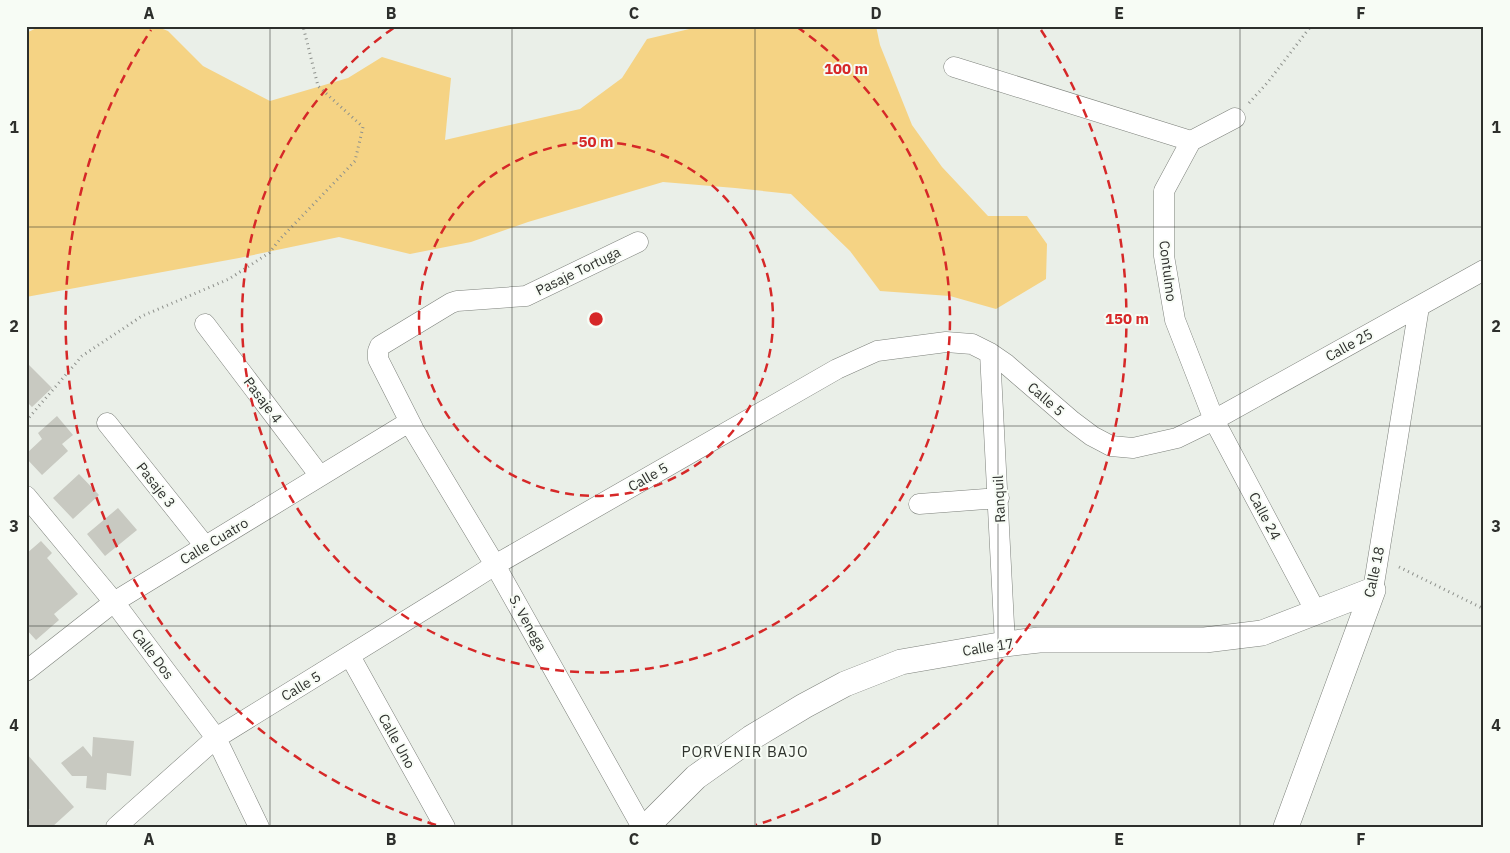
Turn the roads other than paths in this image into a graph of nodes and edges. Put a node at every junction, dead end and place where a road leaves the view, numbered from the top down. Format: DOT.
graph roads {
  1 [pos="954,67"];
  2 [pos="1235,118"];
  3 [pos="1192,141"];
  4 [pos="638,242"];
  5 [pos="1484,270"];
  6 [pos="1419,307"];
  7 [pos="205,324"];
  8 [pos="990,354"];
  9 [pos="1214,420"];
  10 [pos="107,423"];
  11 [pos="411,425"];
  12 [pos="320,476"];
  13 [pos="26,496"];
  14 [pos="999,498"];
  15 [pos="919,504"];
  16 [pos="205,546"];
  17 [pos="495,565"];
  18 [pos="1373,590"];
  19 [pos="114,602"];
  20 [pos="1316,612"];
  21 [pos="1005,644"];
  22 [pos="350,656"];
  23 [pos="26,671"];
  24 [pos="216,738"];
  25 [pos="116,827"];
  26 [pos="259,827"];
  27 [pos="445,827"];
  28 [pos="642,827"];
  29 [pos="646,827"];
  30 [pos="1286,827"];
  1 -- 3 [label="street"];
  2 -- 3 [label="street"];
  3 -- 9 [label="street, Contulmo"];
  4 -- 11 [label="street, Pasaje Tortuga"];
  5 -- 6 [label="street, Calle 25"];
  6 -- 9 [label="street, Calle 25"];
  6 -- 18 [label="street, Calle 18"];
  7 -- 12 [label="street, Pasaje 4"];
  8 -- 9 [label="street, Calle 5"];
  8 -- 14 [label="street, Ranquil"];
  8 -- 17 [label="street, Calle 5"];
  9 -- 20 [label="street, Calle 24"];
  10 -- 16 [label="street, Pasaje 3"];
  11 -- 12 [label="street, Calle Cuatro"];
  11 -- 17 [label="street, S. Venega"];
  12 -- 16 [label="street, Calle Cuatro"];
  13 -- 19 [label="street, Calle Dos"];
  14 -- 15 [label="street"];
  14 -- 21 [label="street, Ranquil"];
  16 -- 19 [label="street, Calle Cuatro"];
  17 -- 22 [label="street, Calle 5"];
  17 -- 28 [label="street, S. Venega"];
  18 -- 20 [label="street, Calle 17"];
  18 -- 30 [label="street, Calle 18"];
  19 -- 23 [label="street, Calle Cuatro"];
  19 -- 24 [label="street, Calle Dos"];
  20 -- 21 [label="street, Calle 17"];
  21 -- 29 [label="street, Calle 17"];
  22 -- 24 [label="street, Calle 5"];
  22 -- 27 [label="street, Calle Uno"];
  24 -- 25 [label="street, Calle 5"];
  24 -- 26 [label="street, Calle Dos"];
}
